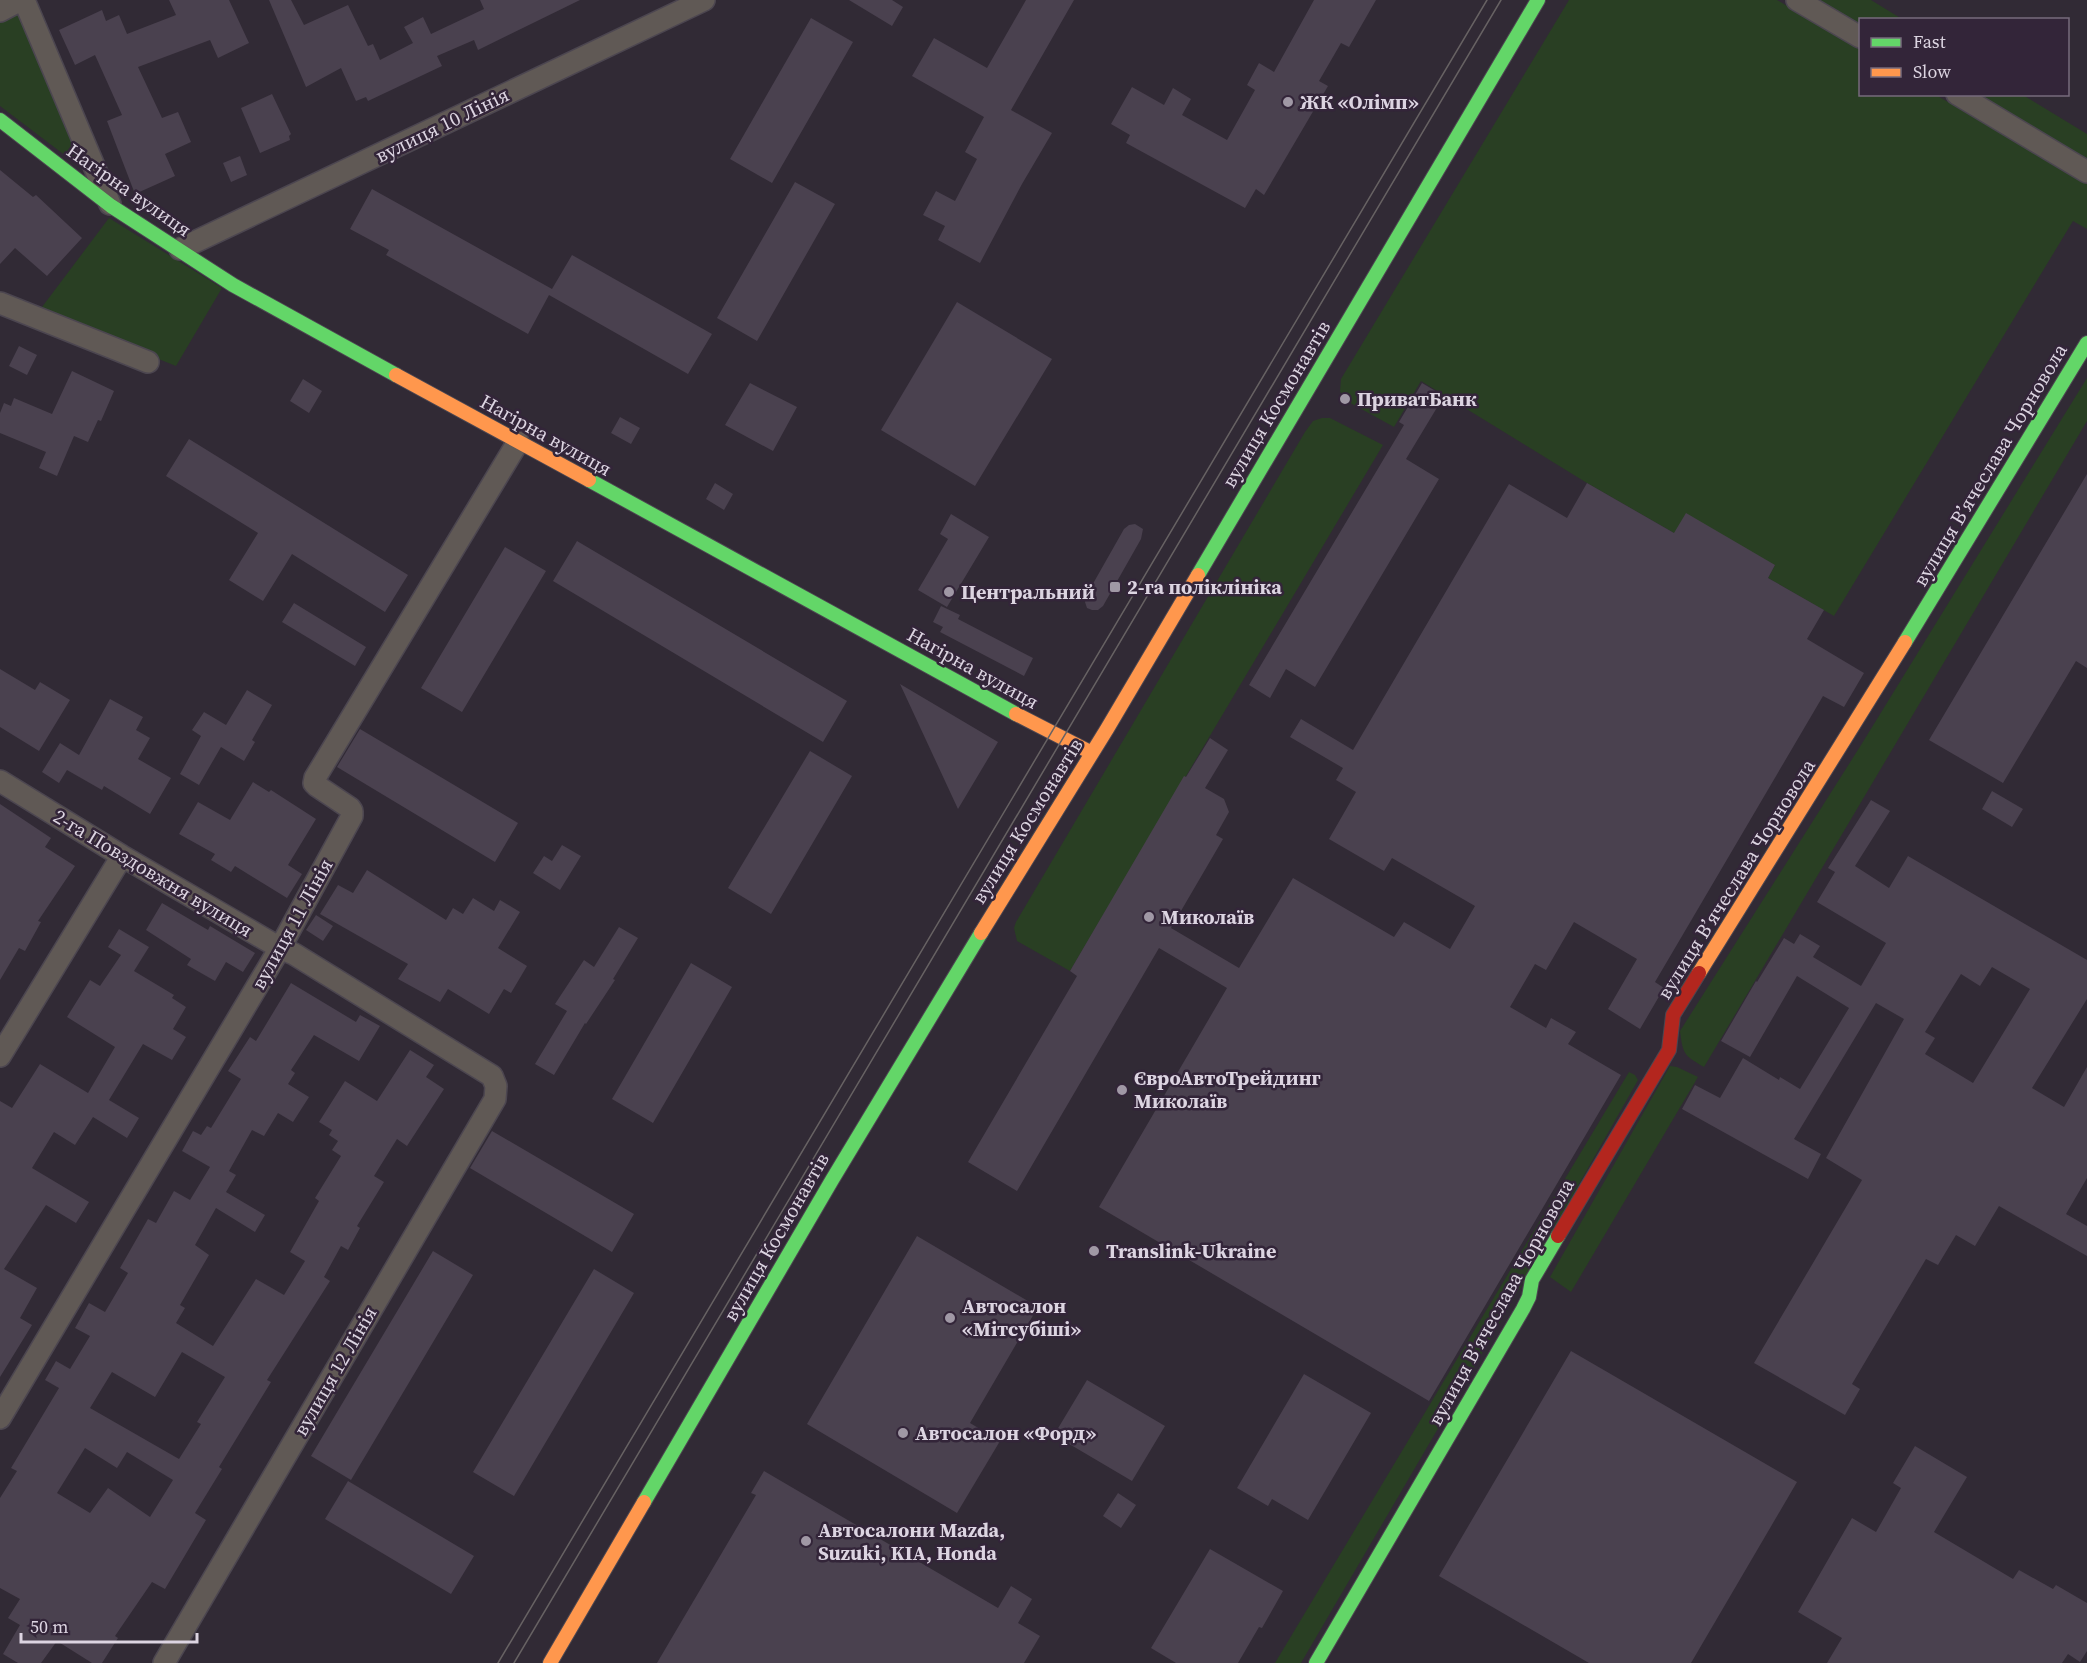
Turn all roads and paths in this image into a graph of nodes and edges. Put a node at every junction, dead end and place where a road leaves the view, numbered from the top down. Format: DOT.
graph roads {
  1 [pos="22,0"];
  2 [pos="704,0"];
  3 [pos="1538,0"];
  4 [pos="1797,0"];
  5 [pos="0,11"];
  6 [pos="1859,36"];
  7 [pos="1960,96"];
  8 [pos="0,120"];
  9 [pos="2087,172"];
  10 [pos="111,206"];
  11 [pos="180,249"];
  12 [pos="0,303"];
  13 [pos="2087,343"];
  14 [pos="148,362"];
  15 [pos="518,442"];
  16 [pos="1092,753"];
  17 [pos="0,781"];
  18 [pos="122,856"];
  19 [pos="280,948"];
  20 [pos="0,1056"];
  21 [pos="492,1076"];
  22 [pos="0,1418"];
  23 [pos="164,1663"];
  24 [pos="550,1663"];
  25 [pos="1316,1663"];
  1 -- 5 [label="street"];
  1 -- 10 [label="street"];
  2 -- 11 [label="street, вулиця 10 Лінія"];
  3 -- 16 [label="street, вулиця Космонавтів"];
  4 -- 6 [label="street"];
  7 -- 9 [label="street"];
  8 -- 10 [label="street, Нагірна вулиця"];
  10 -- 11 [label="street, Нагірна вулиця"];
  11 -- 15 [label="street, Нагірна вулиця"];
  12 -- 14 [label="street"];
  13 -- 25 [label="street, вулиця Вʼячеслава Чорновола"];
  15 -- 16 [label="street, Нагірна вулиця"];
  15 -- 19 [label="street, вулиця 11 Лінія"];
  16 -- 24 [label="street, вулиця Космонавтів"];
  17 -- 18 [label="street, 2-га Повздовжня вулиця"];
  18 -- 19 [label="street, 2-га Повздовжня вулиця"];
  18 -- 20 [label="street"];
  19 -- 21 [label="street, 2-га Повздовжня вулиця"];
  19 -- 22 [label="street, вулиця 11 Лінія"];
  21 -- 23 [label="street, вулиця 12 Лінія"];
}
